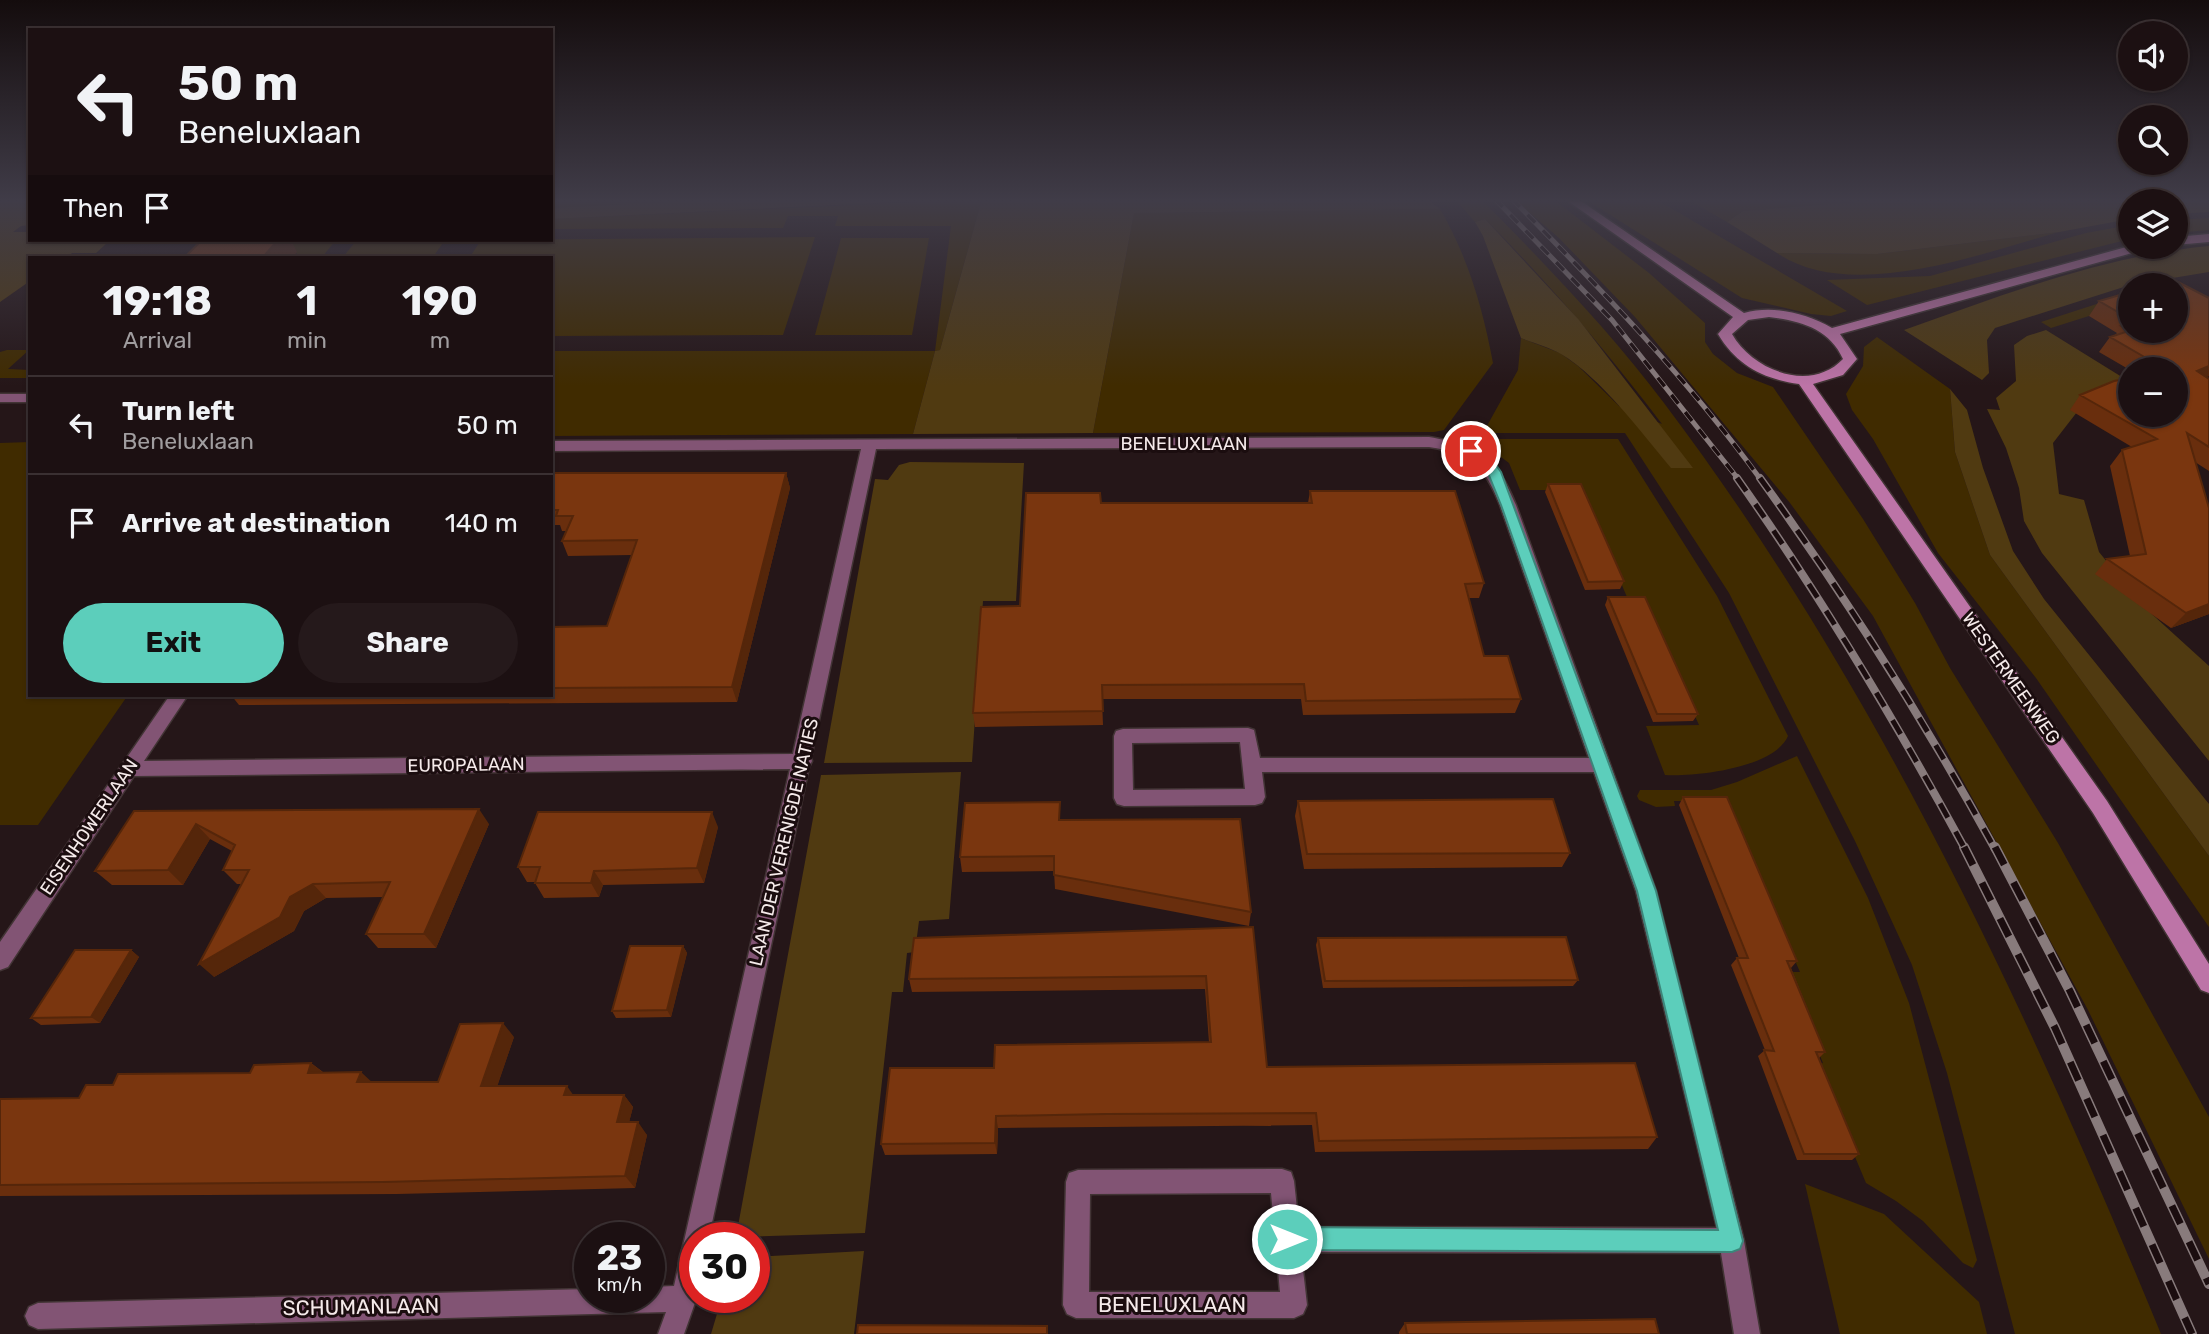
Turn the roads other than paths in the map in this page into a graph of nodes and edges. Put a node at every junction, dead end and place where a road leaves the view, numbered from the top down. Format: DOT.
graph roads {
  1 [pos="1661,261"];
  2 [pos="2087,261"];
  3 [pos="1741,317"];
  4 [pos="1831,332"];
  5 [pos="1803,379"];
  6 [pos="0,398"];
  7 [pos="28,398"];
  8 [pos="553,446"];
  9 [pos="869,447"];
  10 [pos="178,697"];
  11 [pos="803,761"];
  12 [pos="1251,765"];
  13 [pos="1601,765"];
  14 [pos="129,769"];
  15 [pos="0,960"];
  16 [pos="2209,983"];
  17 [pos="700,1222"];
  18 [pos="1287,1239"];
  19 [pos="1732,1241"];
  20 [pos="679,1299"];
  21 [pos="679,1312"];
  22 [pos="38,1315"];
  23 [pos="671,1334"];
  24 [pos="1747,1334"];
  1 -- 3 [label="street"];
  2 -- 4 [label="street"];
  3 -- 4 [label="street"];
  3 -- 5 [label="street"];
  4 -- 5 [label="street"];
  5 -- 16 [label="street, WESTERMEENWEG"];
  6 -- 7 [label="street"];
  8 -- 9 [label="street, BENELUXLAAN"];
  9 -- 11 [label="street, LAAN DER VERENIGDE NATIES"];
  9 -- 13 [label="street, BENELUXLAAN"];
  10 -- 14 [label="street, EISENHOWERLAAN"];
  11 -- 14 [label="street, EUROPALAAN"];
  11 -- 17 [label="street, LAAN DER VERENIGDE NATIES"];
  12 -- 12 [label="street"];
  12 -- 13 [label="street"];
  13 -- 19 [label="street, BENELUXLAAN"];
  14 -- 15 [label="street, EISENHOWERLAAN"];
  18 -- 18 [label="street, BENELUXLAAN"];
  18 -- 19 [label="street"];
  19 -- 24 [label="street, BENELUXLAAN"];
  20 -- 22 [label="street, SCHUMANLAAN"];
  21 -- 23 [label="street"];
}
